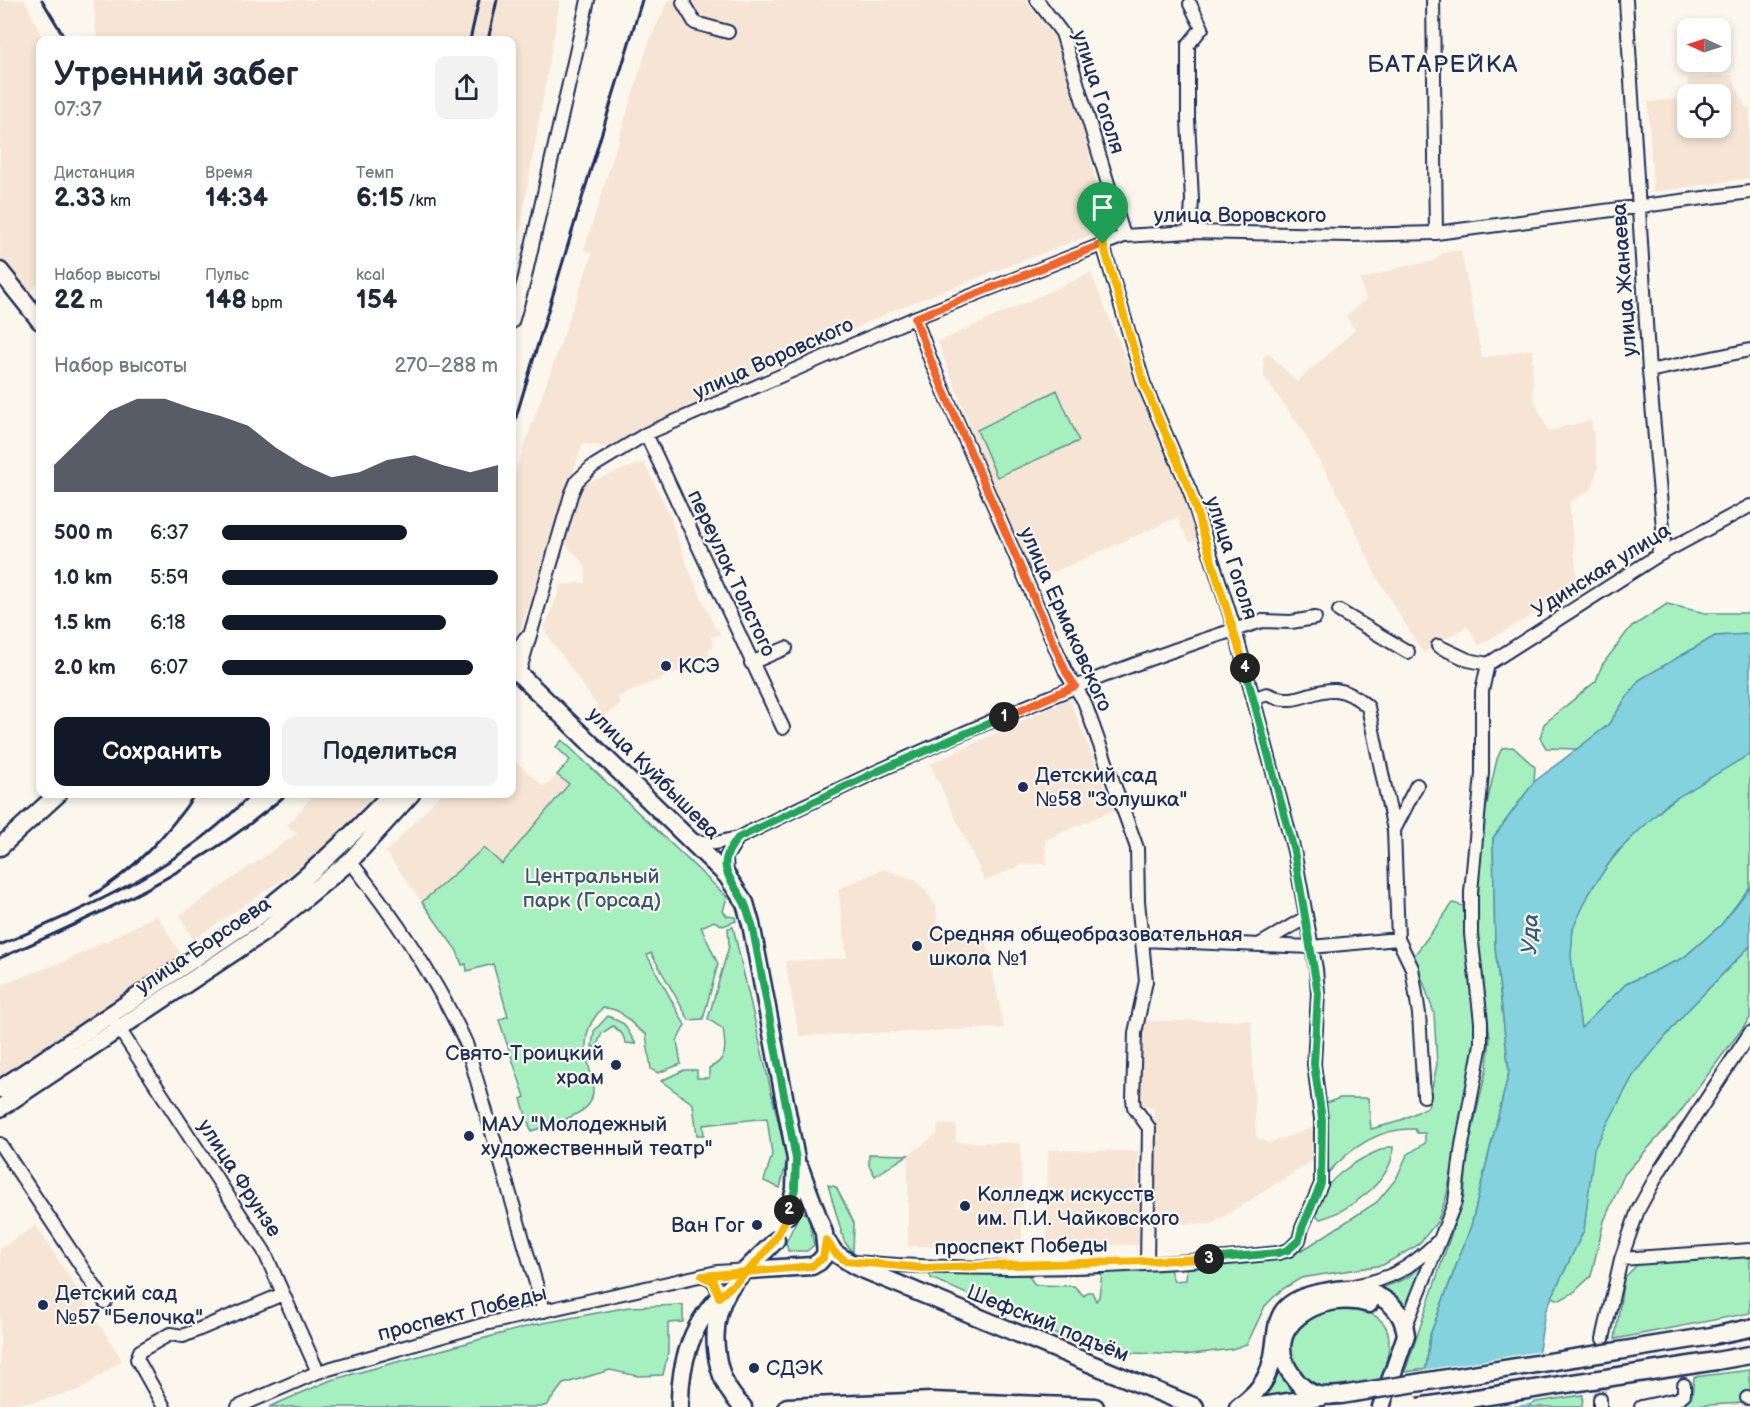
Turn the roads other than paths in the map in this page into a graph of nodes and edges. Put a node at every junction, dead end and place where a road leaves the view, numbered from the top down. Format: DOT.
graph roads {
  1 [pos="588,0"];
  2 [pos="684,0"];
  3 [pos="1037,0"];
  4 [pos="1433,0"];
  5 [pos="1626,0"];
  6 [pos="1190,4"];
  7 [pos="728,32"];
  8 [pos="1750,192"];
  9 [pos="1638,205"];
  10 [pos="1190,232"];
  11 [pos="1436,233"];
  12 [pos="1125,236"];
  13 [pos="1103,244"];
  14 [pos="0,271"];
  15 [pos="516,308"];
  16 [pos="36,316"];
  17 [pos="915,318"];
  18 [pos="1750,350"];
  19 [pos="1649,371"];
  20 [pos="646,434"];
  21 [pos="1750,506"];
  22 [pos="1657,556"];
  23 [pos="1339,611"];
  24 [pos="1315,618"];
  25 [pos="1235,630"];
  26 [pos="1438,646"];
  27 [pos="786,648"];
  28 [pos="1408,652"];
  29 [pos="516,662"];
  30 [pos="751,663"];
  31 [pos="1488,664"];
  32 [pos="516,672"];
  33 [pos="1075,686"];
  34 [pos="1252,699"];
  35 [pos="783,728"];
  36 [pos="1417,785"];
  37 [pos="54,798"];
  38 [pos="387,798"];
  39 [pos="407,798"];
  40 [pos="1394,830"];
  41 [pos="738,838"];
  42 [pos="692,841"];
  43 [pos="0,847"];
  44 [pos="350,861"];
  45 [pos="727,876"];
  46 [pos="1305,918"];
  47 [pos="1398,939"];
  48 [pos="1142,940"];
  49 [pos="1259,945"];
  50 [pos="1311,947"];
  51 [pos="115,1022"];
  52 [pos="1750,1032"];
  53 [pos="0,1089"];
  54 [pos="1424,1096"];
  55 [pos="0,1108"];
  56 [pos="0,1144"];
  57 [pos="796,1159"];
  58 [pos="1309,1209"];
  59 [pos="814,1211"];
  60 [pos="788,1215"];
  61 [pos="776,1240"];
  62 [pos="826,1240"];
  63 [pos="1440,1240"];
  64 [pos="1750,1250"];
  65 [pos="1621,1259"];
  66 [pos="846,1261"];
  67 [pos="1147,1263"];
  68 [pos="798,1265"];
  69 [pos="922,1268"];
  70 [pos="748,1270"];
  71 [pos="702,1276"];
  72 [pos="1345,1288"];
  73 [pos="283,1294"];
  74 [pos="920,1294"];
  75 [pos="718,1300"];
  76 [pos="105,1302"];
  77 [pos="544,1311"];
  78 [pos="1750,1328"];
  79 [pos="1403,1336"];
  80 [pos="1603,1339"];
  81 [pos="1750,1355"];
  82 [pos="318,1372"];
  83 [pos="1684,1385"];
  84 [pos="1341,1395"];
  85 [pos="164,1407"];
  86 [pos="238,1407"];
  87 [pos="680,1407"];
  88 [pos="743,1407"];
  89 [pos="787,1407"];
  90 [pos="1095,1407"];
  91 [pos="1195,1407"];
  92 [pos="1238,1407"];
  93 [pos="1254,1407"];
  94 [pos="1376,1407"];
  95 [pos="1381,1407"];
  96 [pos="1418,1407"];
  97 [pos="1641,1407"];
  1 -- 15 [label="street"];
  2 -- 7 [label="street"];
  3 -- 12 [label="street, улица Гоголя"];
  4 -- 11 [label="street"];
  5 -- 9 [label="street, улица Жанаева"];
  6 -- 10 [label="street"];
  8 -- 9 [label="street, улица Воровского"];
  9 -- 11 [label="street, улица Воровского"];
  9 -- 19 [label="street, улица Жанаева"];
  10 -- 11 [label="street, улица Воровского"];
  10 -- 12 [label="street, улица Воровского"];
  12 -- 13 [label="street, улица Воровского"];
  13 -- 17 [label="street, улица Воровского"];
  13 -- 25 [label="street, улица Гоголя"];
  14 -- 16 [label="main road"];
  17 -- 20 [label="street, улица Воровского"];
  17 -- 33 [label="street, улица Ермаковского"];
  18 -- 19 [label="street"];
  19 -- 22 [label="street, улица Жанаева"];
  20 -- 29 [label="street, улица Воровского"];
  20 -- 30 [label="street, переулок Толстого"];
  21 -- 22 [label="street, Удинская улица"];
  22 -- 31 [label="street, Удинская улица"];
  23 -- 28 [label="street"];
  24 -- 25 [label="street"];
  25 -- 33 [label="street"];
  25 -- 34 [label="street, улица Гоголя"];
  26 -- 31 [label="street"];
  27 -- 30 [label="street"];
  30 -- 35 [label="street, переулок Толстого"];
  31 -- 63 [label="street"];
  32 -- 42 [label="main road, улица Куйбышева"];
  33 -- 41 [label="street"];
  33 -- 48 [label="street, улица Ермаковского"];
  34 -- 40 [label="street"];
  34 -- 46 [label="street, улица Гоголя"];
  36 -- 40 [label="street"];
  37 -- 43 [label="main road"];
  38 -- 51 [label="main road, улица Борсоева"];
  39 -- 44 [label="main road, улица Борсоева"];
  40 -- 47 [label="street"];
  41 -- 42 [label="street"];
  41 -- 45 [label="street"];
  42 -- 45 [label="main road, улица Куйбышева"];
  44 -- 51 [label="main road, улица Борсоева"];
  44 -- 77 [label="street"];
  45 -- 57 [label="main road, улица Куйбышева"];
  46 -- 49 [label="street"];
  46 -- 50 [label="street, улица Гоголя"];
  47 -- 50 [label="street"];
  47 -- 54 [label="street"];
  48 -- 49 [label="street"];
  48 -- 67 [label="street, улица Ермаковского"];
  49 -- 50 [label="street"];
  50 -- 58 [label="street, улица Гоголя"];
  51 -- 53 [label="main road, улица Борсоева"];
  51 -- 55 [label="main road, улица Борсоева"];
  51 -- 73 [label="street, улица Фрунзе"];
  52 -- 65 [label="street"];
  56 -- 76 [label="street"];
  57 -- 59 [label="main road, улица Куйбышева"];
  57 -- 60 [label="main road, улица Куйбышева"];
  58 -- 67 [label="street, проспект Победы"];
  59 -- 60 [label="main road"];
  59 -- 62 [label="main road, улица Куйбышева"];
  60 -- 61 [label="main road, улица Куйбышева"];
  61 -- 68 [label="main road"];
  61 -- 70 [label="main road, улица Куйбышева"];
  62 -- 66 [label="main road, Шефский подъём"];
  62 -- 68 [label="main road"];
  63 -- 72 [label="street"];
  63 -- 79 [label="street"];
  64 -- 65 [label="street"];
  65 -- 80 [label="street"];
  66 -- 69 [label="street, проспект Победы"];
  66 -- 74 [label="main road, Шефский подъём"];
  67 -- 69 [label="street, проспект Победы"];
  68 -- 70 [label="main road"];
  69 -- 74 [label="street, проспект Победы"];
  70 -- 71 [label="street, проспект Победы"];
  70 -- 75 [label="main road, улица Куйбышева"];
  71 -- 75 [label="street"];
  71 -- 77 [label="street, проспект Победы"];
  72 -- 79 [label="main road"];
  72 -- 92 [label="main road"];
  73 -- 82 [label="street, улица Фрунзе"];
  73 -- 85 [label="street"];
  74 -- 91 [label="main road, Шефский подъём"];
  75 -- 87 [label="main road, улица Куйбышева"];
  75 -- 88 [label="main road"];
  77 -- 82 [label="street, проспект Победы"];
  78 -- 84 [label="main road, bridge"];
  79 -- 84 [label="main road"];
  79 -- 94 [label="main road"];
  79 -- 95 [label="main road"];
  81 -- 96 [label="main road, bridge"];
  82 -- 86 [label="street, проспект Победы"];
  83 -- 97 [label="street"];
  84 -- 93 [label="main road"];
  89 -- 90 [label="main road"];
}
